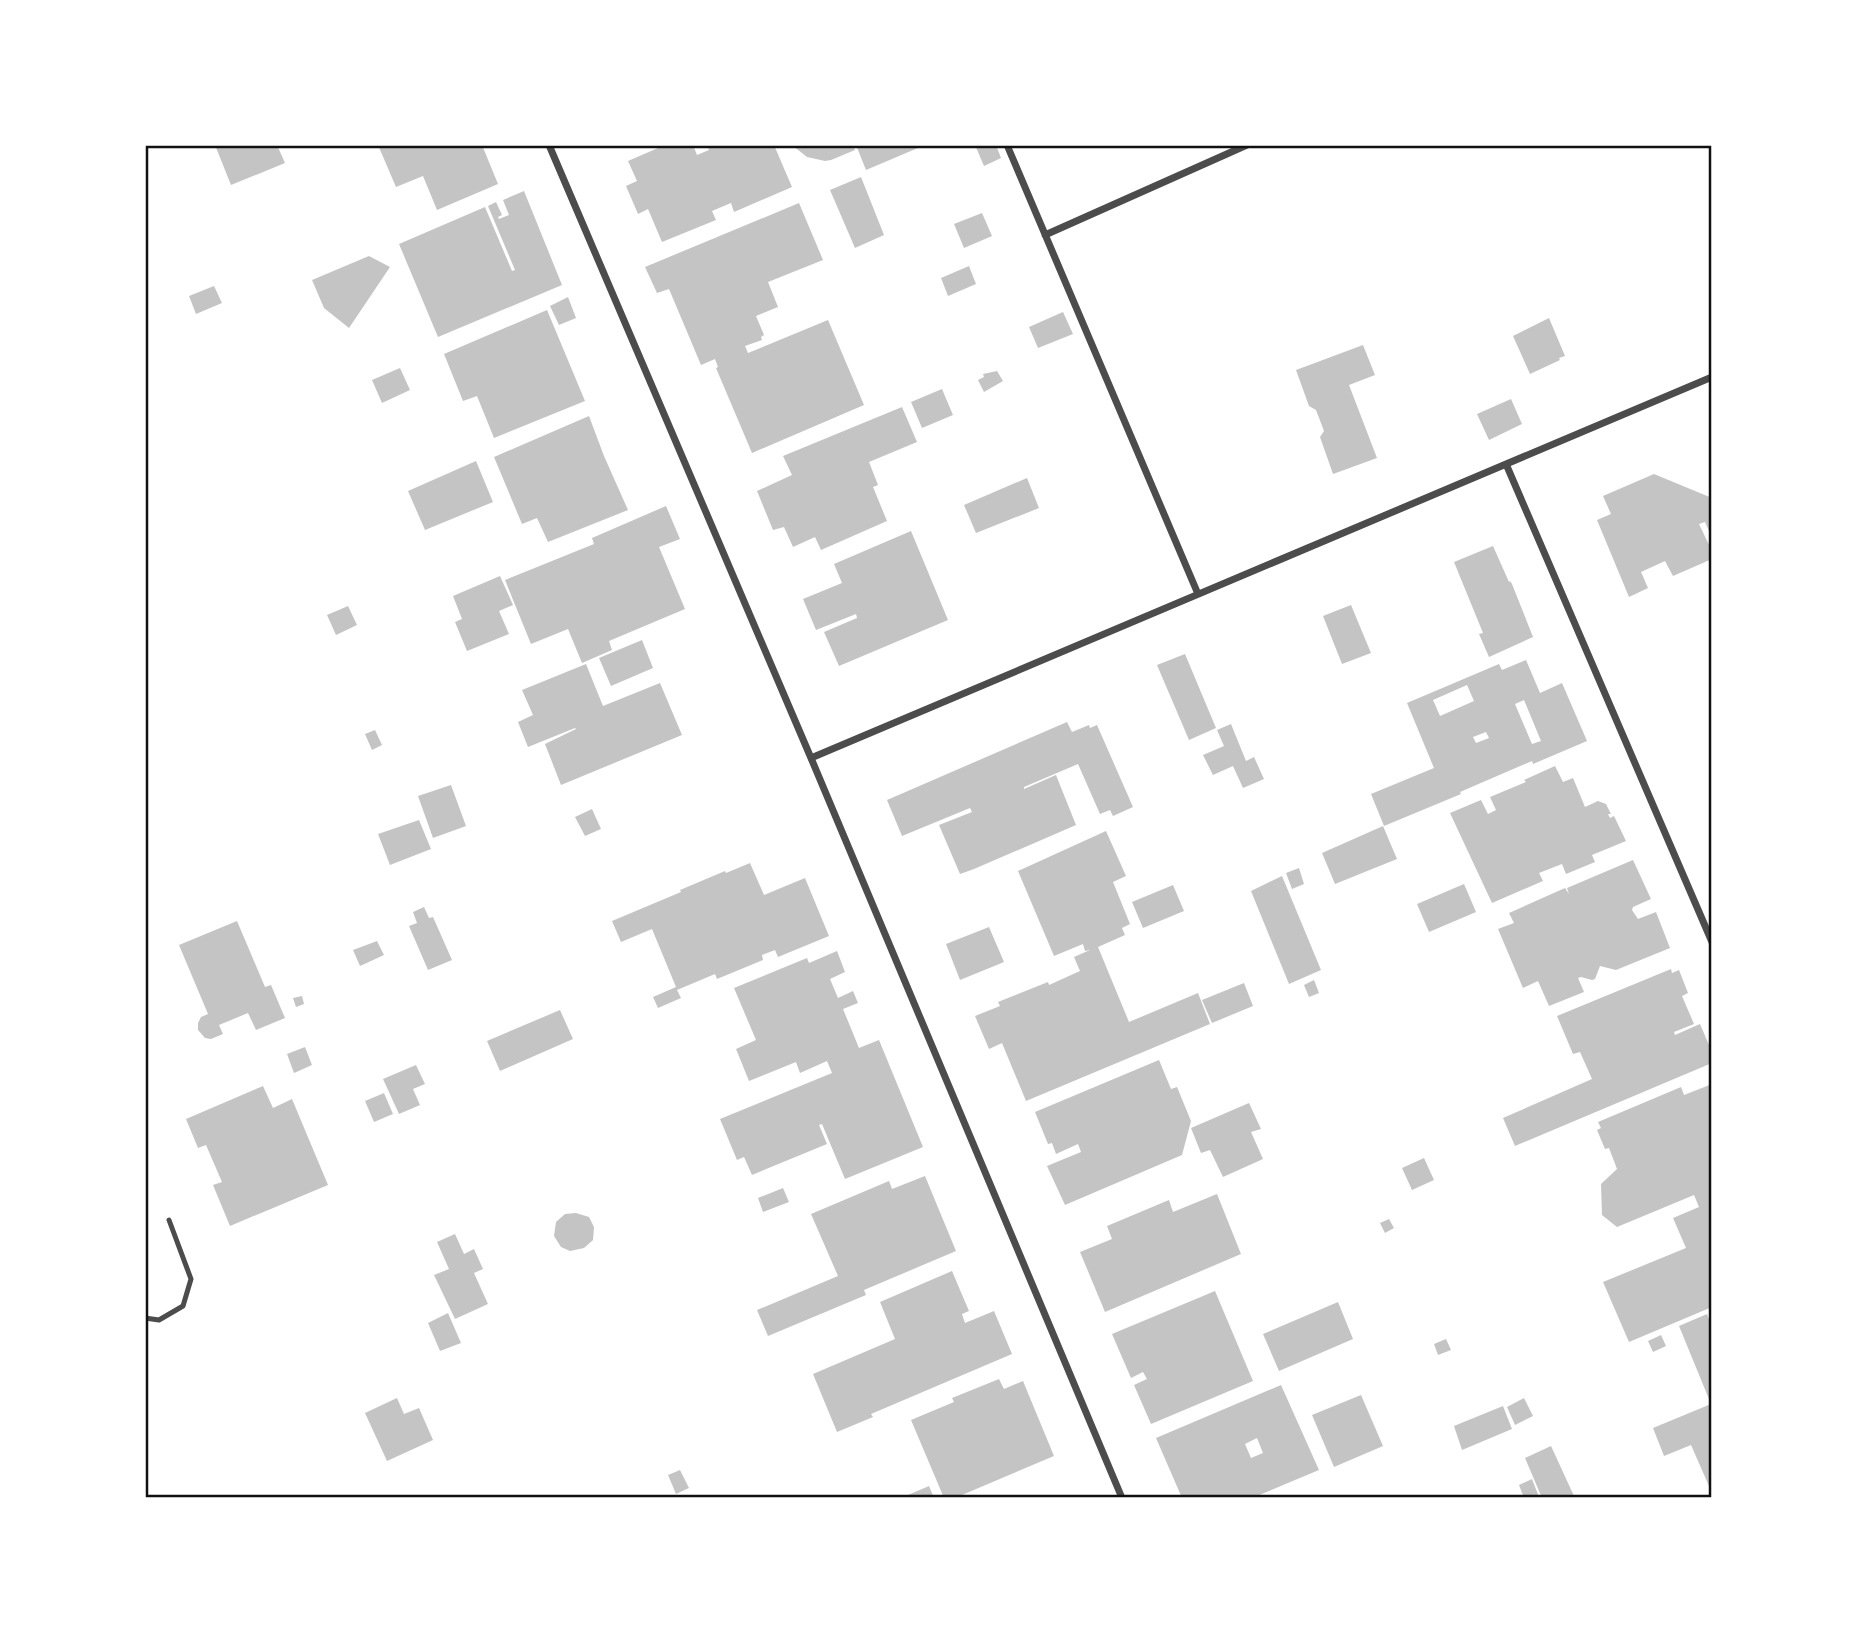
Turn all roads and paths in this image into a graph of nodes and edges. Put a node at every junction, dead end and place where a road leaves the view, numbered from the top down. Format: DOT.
graph roads {
  1 [pos="549,145"];
  2 [pos="1007,145"];
  3 [pos="1247,145"];
  4 [pos="1045,235"];
  5 [pos="1712,377"];
  6 [pos="1506,464"];
  7 [pos="1198,594"];
  8 [pos="811,758"];
  9 [pos="1712,942"];
  10 [pos="169,1220"];
  11 [pos="145,1318"];
  12 [pos="1122,1498"];
  1 -- 8 [label="street"];
  2 -- 4 [label="street"];
  3 -- 4 [label="street"];
  4 -- 7 [label="street"];
  5 -- 6 [label="street"];
  6 -- 7 [label="street"];
  6 -- 9 [label="street"];
  7 -- 8 [label="street"];
  8 -- 12 [label="street"];
  10 -- 11 [label="lane"];
}
